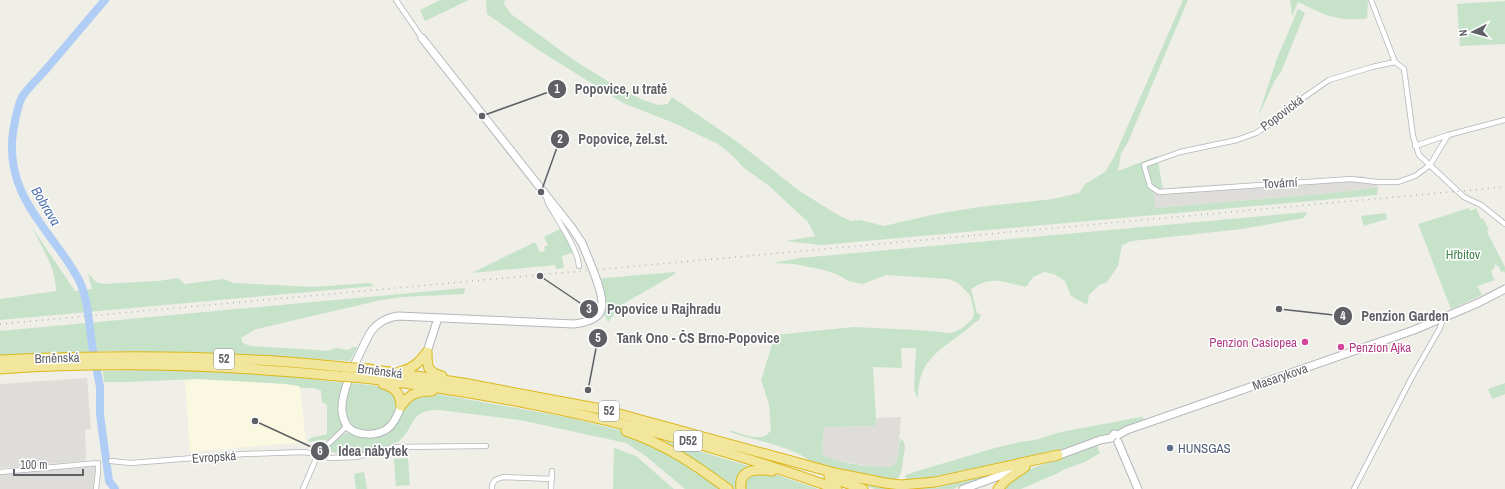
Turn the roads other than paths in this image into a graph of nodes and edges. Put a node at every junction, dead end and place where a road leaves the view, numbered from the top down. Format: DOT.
graph roads {
  1 [pos="396,0"];
  2 [pos="1371,0"];
  3 [pos="422,38"];
  4 [pos="1395,62"];
  5 [pos="1505,120"];
  6 [pos="1448,135"];
  7 [pos="1415,146"];
  8 [pos="1144,165"];
  9 [pos="1430,165"];
  10 [pos="549,198"];
  11 [pos="1505,224"];
  12 [pos="579,266"];
  13 [pos="1505,289"];
  14 [pos="438,318"];
  15 [pos="1443,319"];
  16 [pos="427,352"];
  17 [pos="0,360"];
  18 [pos="83,361"];
  19 [pos="107,361"];
  20 [pos="0,369"];
  21 [pos="393,373"];
  22 [pos="364,378"];
  23 [pos="463,383"];
  24 [pos="453,390"];
  25 [pos="401,406"];
  26 [pos="586,416"];
  27 [pos="347,426"];
  28 [pos="1116,438"];
  29 [pos="486,446"];
  30 [pos="752,451"];
  31 [pos="318,454"];
  32 [pos="1058,455"];
  33 [pos="111,462"];
  34 [pos="1026,467"];
  35 [pos="552,471"];
  36 [pos="0,472"];
  37 [pos="789,472"];
  38 [pos="552,479"];
  39 [pos="96,489"];
  40 [pos="303,489"];
  41 [pos="492,489"];
  42 [pos="551,489"];
  43 [pos="728,489"];
  44 [pos="741,489"];
  45 [pos="837,489"];
  46 [pos="863,489"];
  47 [pos="963,489"];
  48 [pos="998,489"];
  49 [pos="1138,489"];
  50 [pos="1354,489"];
  1 -- 3 [label="street"];
  2 -- 4 [label="street"];
  3 -- 10 [label="street"];
  4 -- 7 [label="street"];
  4 -- 8 [label="street, Popovická"];
  5 -- 6 [label="street"];
  6 -- 7 [label="street"];
  6 -- 9 [label="street, Tovární"];
  7 -- 9 [label="street"];
  8 -- 9 [label="street, Tovární"];
  9 -- 11 [label="street"];
  10 -- 12 [label="street"];
  10 -- 14 [label="street, bridge"];
  13 -- 15 [label="street, Masarykova"];
  14 -- 16 [label="street"];
  14 -- 27 [label="street"];
  15 -- 28 [label="street, Masarykova"];
  15 -- 50 [label="street"];
  16 -- 21 [label="highway"];
  16 -- 23 [label="highway"];
  17 -- 18 [label="highway, Brněnská / 52"];
  18 -- 19 [label="highway, Brněnská / 52"];
  18 -- 20 [label="highway, Brněnská / 52"];
  19 -- 21 [label="highway, Brněnská / 52, bridge"];
  19 -- 22 [label="highway, Brněnská / 52, bridge"];
  21 -- 23 [label="highway, Brněnská / 52"];
  22 -- 24 [label="highway, Brněnská / 52"];
  22 -- 25 [label="highway"];
  23 -- 30 [label="highway, Brněnská / 52"];
  24 -- 25 [label="highway"];
  24 -- 26 [label="highway, Brněnská / 52"];
  25 -- 27 [label="street"];
  26 -- 37 [label="highway, D52"];
  26 -- 43 [label="highway"];
  27 -- 31 [label="street"];
  28 -- 32 [label="street, Masarykova"];
  28 -- 49 [label="street"];
  29 -- 31 [label="street"];
  30 -- 32 [label="highway"];
  30 -- 46 [label="highway"];
  31 -- 33 [label="street, Evropská"];
  31 -- 40 [label="street"];
  32 -- 34 [label="street, Masarykova"];
  34 -- 47 [label="street, Masarykova"];
  34 -- 48 [label="highway"];
  35 -- 38 [label="street"];
  36 -- 39 [label="street"];
  37 -- 44 [label="highway"];
  37 -- 45 [label="highway, D52"];
  38 -- 41 [label="street"];
  38 -- 42 [label="street"];
}
